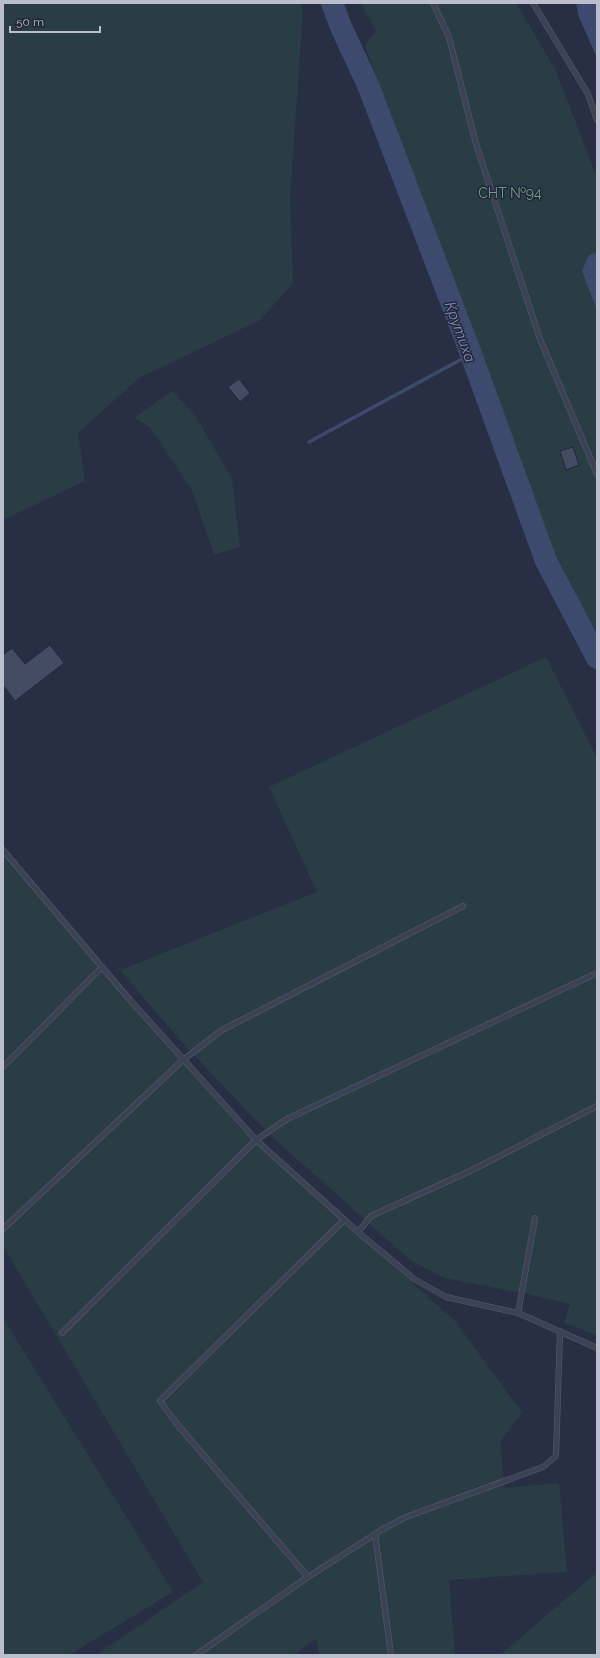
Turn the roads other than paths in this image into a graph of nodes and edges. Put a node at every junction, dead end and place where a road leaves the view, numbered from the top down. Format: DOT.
graph roads {
  1 [pos="433,3"];
  2 [pos="533,3"];
  3 [pos="597,120"];
  4 [pos="597,474"];
  5 [pos="3,850"];
  6 [pos="463,906"];
  7 [pos="102,967"];
  8 [pos="597,972"];
  9 [pos="183,1060"];
  10 [pos="3,1067"];
  11 [pos="597,1106"];
  12 [pos="256,1140"];
  13 [pos="535,1218"];
  14 [pos="344,1220"];
  15 [pos="3,1229"];
  16 [pos="358,1232"];
  17 [pos="518,1313"];
  18 [pos="560,1331"];
  19 [pos="62,1332"];
  20 [pos="597,1348"];
  21 [pos="375,1534"];
  22 [pos="308,1577"];
  23 [pos="196,1655"];
  24 [pos="390,1655"];
  1 -- 4 [label="lane"];
  2 -- 3 [label="lane"];
  5 -- 7 [label="lane"];
  6 -- 9 [label="lane"];
  7 -- 9 [label="lane"];
  7 -- 10 [label="lane"];
  8 -- 12 [label="lane"];
  9 -- 12 [label="lane"];
  9 -- 15 [label="lane"];
  11 -- 16 [label="lane"];
  12 -- 14 [label="lane"];
  12 -- 19 [label="lane"];
  13 -- 17 [label="lane"];
  14 -- 16 [label="lane"];
  14 -- 22 [label="lane"];
  16 -- 17 [label="lane"];
  17 -- 18 [label="lane"];
  18 -- 20 [label="lane"];
  18 -- 21 [label="lane"];
  21 -- 22 [label="lane"];
  21 -- 24 [label="lane"];
  22 -- 23 [label="lane"];
}
